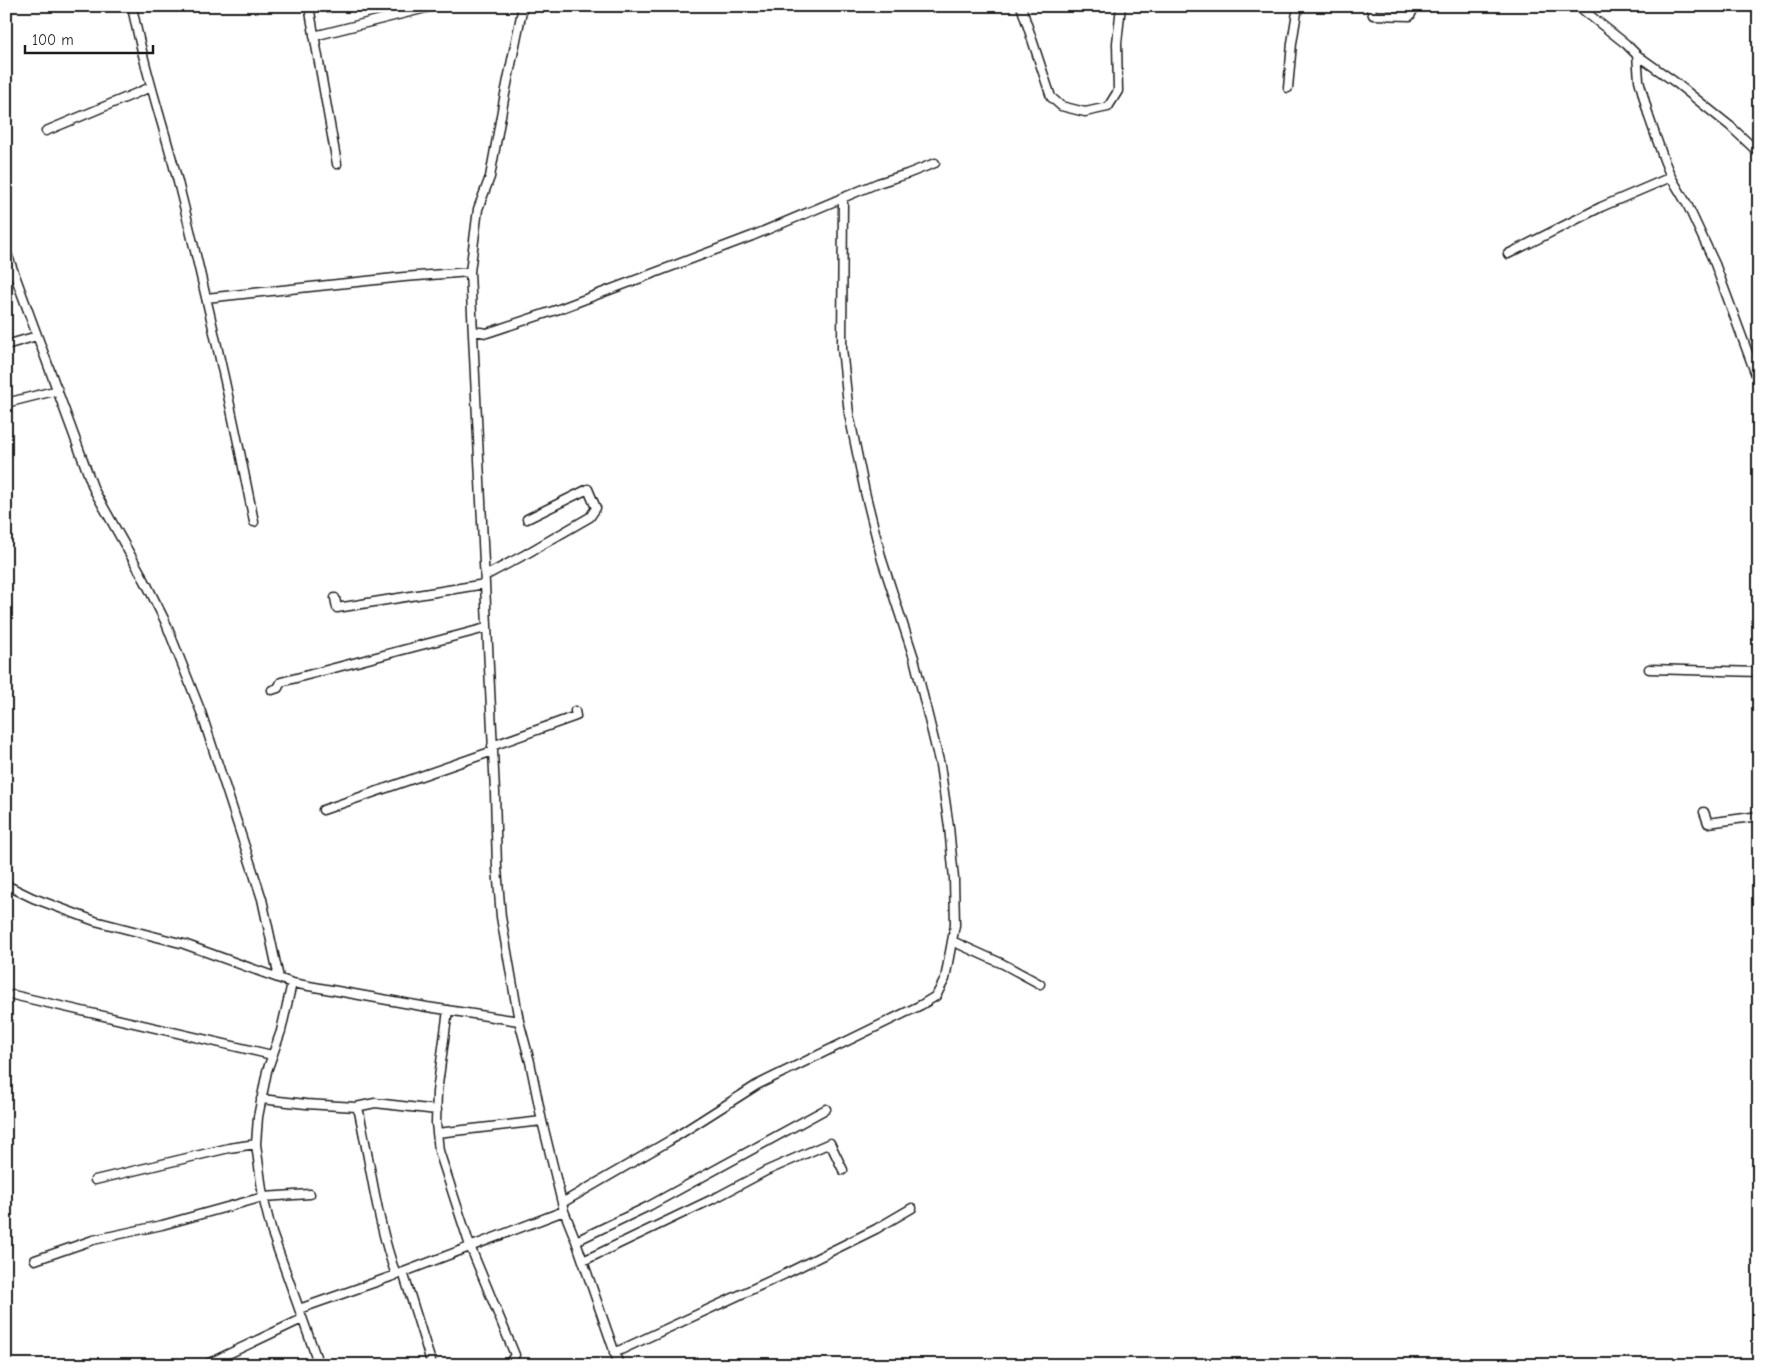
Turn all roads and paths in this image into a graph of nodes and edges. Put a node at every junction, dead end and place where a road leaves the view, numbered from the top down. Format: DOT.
graph roads {
  1 [pos="132,6"];
  2 [pos="309,6"];
  3 [pos="434,6"];
  4 [pos="523,6"];
  5 [pos="1021,6"];
  6 [pos="1120,6"];
  7 [pos="1298,6"];
  8 [pos="1370,6"];
  9 [pos="1415,6"];
  10 [pos="1578,6"];
  11 [pos="314,36"];
  12 [pos="1637,55"];
  13 [pos="151,87"];
  14 [pos="1288,88"];
  15 [pos="46,131"];
  16 [pos="1759,153"];
  17 [pos="936,163"];
  18 [pos="336,164"];
  19 [pos="1671,177"];
  20 [pos="843,198"];
  21 [pos="6,251"];
  22 [pos="1508,254"];
  23 [pos="470,272"];
  24 [pos="206,298"];
  25 [pos="473,330"];
  26 [pos="37,336"];
  27 [pos="6,345"];
  28 [pos="1759,383"];
  29 [pos="58,390"];
  30 [pos="6,403"];
  31 [pos="527,519"];
  32 [pos="254,522"];
  33 [pos="485,580"];
  34 [pos="335,598"];
  35 [pos="486,628"];
  36 [pos="1649,668"];
  37 [pos="1759,672"];
  38 [pos="272,690"];
  39 [pos="575,711"];
  40 [pos="492,748"];
  41 [pos="323,810"];
  42 [pos="1704,812"];
  43 [pos="1759,816"];
  44 [pos="6,885"];
  45 [pos="952,941"];
  46 [pos="279,978"];
  47 [pos="292,982"];
  48 [pos="1040,984"];
  49 [pos="13,995"];
  50 [pos="448,1010"];
  51 [pos="520,1021"];
  52 [pos="272,1055"];
  53 [pos="261,1099"];
  54 [pos="356,1107"];
  55 [pos="826,1109"];
  56 [pos="437,1110"];
  57 [pos="542,1121"];
  58 [pos="437,1133"];
  59 [pos="256,1144"];
  60 [pos="844,1170"];
  61 [pos="95,1180"];
  62 [pos="310,1194"];
  63 [pos="263,1197"];
  64 [pos="563,1207"];
  65 [pos="912,1208"];
  66 [pos="576,1241"];
  67 [pos="470,1246"];
  68 [pos="35,1260"];
  69 [pos="583,1261"];
  70 [pos="400,1274"];
  71 [pos="299,1309"];
  72 [pos="302,1319"];
  73 [pos="614,1353"];
  74 [pos="205,1365"];
  75 [pos="319,1365"];
  76 [pos="432,1365"];
  77 [pos="502,1365"];
  78 [pos="619,1365"];
  1 -- 13 [label="street"];
  2 -- 11 [label="street"];
  3 -- 11 [label="street"];
  4 -- 23 [label="street"];
  5 -- 6 [label="street"];
  7 -- 14 [label="street"];
  8 -- 9 [label="street"];
  10 -- 12 [label="street"];
  11 -- 18 [label="street"];
  12 -- 16 [label="street"];
  12 -- 19 [label="street"];
  13 -- 15 [label="street"];
  13 -- 24 [label="street"];
  17 -- 20 [label="street"];
  19 -- 22 [label="street"];
  19 -- 28 [label="street"];
  20 -- 25 [label="street"];
  20 -- 45 [label="street"];
  21 -- 26 [label="street"];
  23 -- 24 [label="street"];
  23 -- 25 [label="street"];
  24 -- 32 [label="street"];
  25 -- 33 [label="street"];
  26 -- 27 [label="street"];
  26 -- 29 [label="street"];
  29 -- 30 [label="street"];
  29 -- 46 [label="street"];
  31 -- 33 [label="street"];
  33 -- 34 [label="street"];
  33 -- 35 [label="street"];
  35 -- 38 [label="street"];
  35 -- 40 [label="street"];
  36 -- 37 [label="street"];
  39 -- 40 [label="street"];
  40 -- 41 [label="street"];
  40 -- 51 [label="street"];
  42 -- 43 [label="street"];
  44 -- 46 [label="street"];
  45 -- 48 [label="street"];
  45 -- 64 [label="street"];
  46 -- 47 [label="street"];
  47 -- 50 [label="street"];
  47 -- 52 [label="street"];
  49 -- 52 [label="street"];
  50 -- 51 [label="street"];
  50 -- 56 [label="street"];
  51 -- 57 [label="street"];
  52 -- 53 [label="street"];
  53 -- 54 [label="street"];
  53 -- 59 [label="street"];
  54 -- 56 [label="street"];
  54 -- 70 [label="street"];
  55 -- 66 [label="street"];
  56 -- 58 [label="street"];
  57 -- 58 [label="street"];
  57 -- 64 [label="street"];
  58 -- 67 [label="street"];
  59 -- 61 [label="street"];
  59 -- 63 [label="street"];
  60 -- 69 [label="street"];
  62 -- 63 [label="street"];
  63 -- 68 [label="street"];
  63 -- 71 [label="street"];
  64 -- 66 [label="street"];
  64 -- 67 [label="street"];
  65 -- 73 [label="street"];
  66 -- 69 [label="street"];
  67 -- 70 [label="street"];
  67 -- 77 [label="street"];
  69 -- 73 [label="street"];
  70 -- 71 [label="street"];
  70 -- 76 [label="street"];
  71 -- 72 [label="street"];
  72 -- 74 [label="street"];
  72 -- 75 [label="street"];
  73 -- 78 [label="street"];
}
